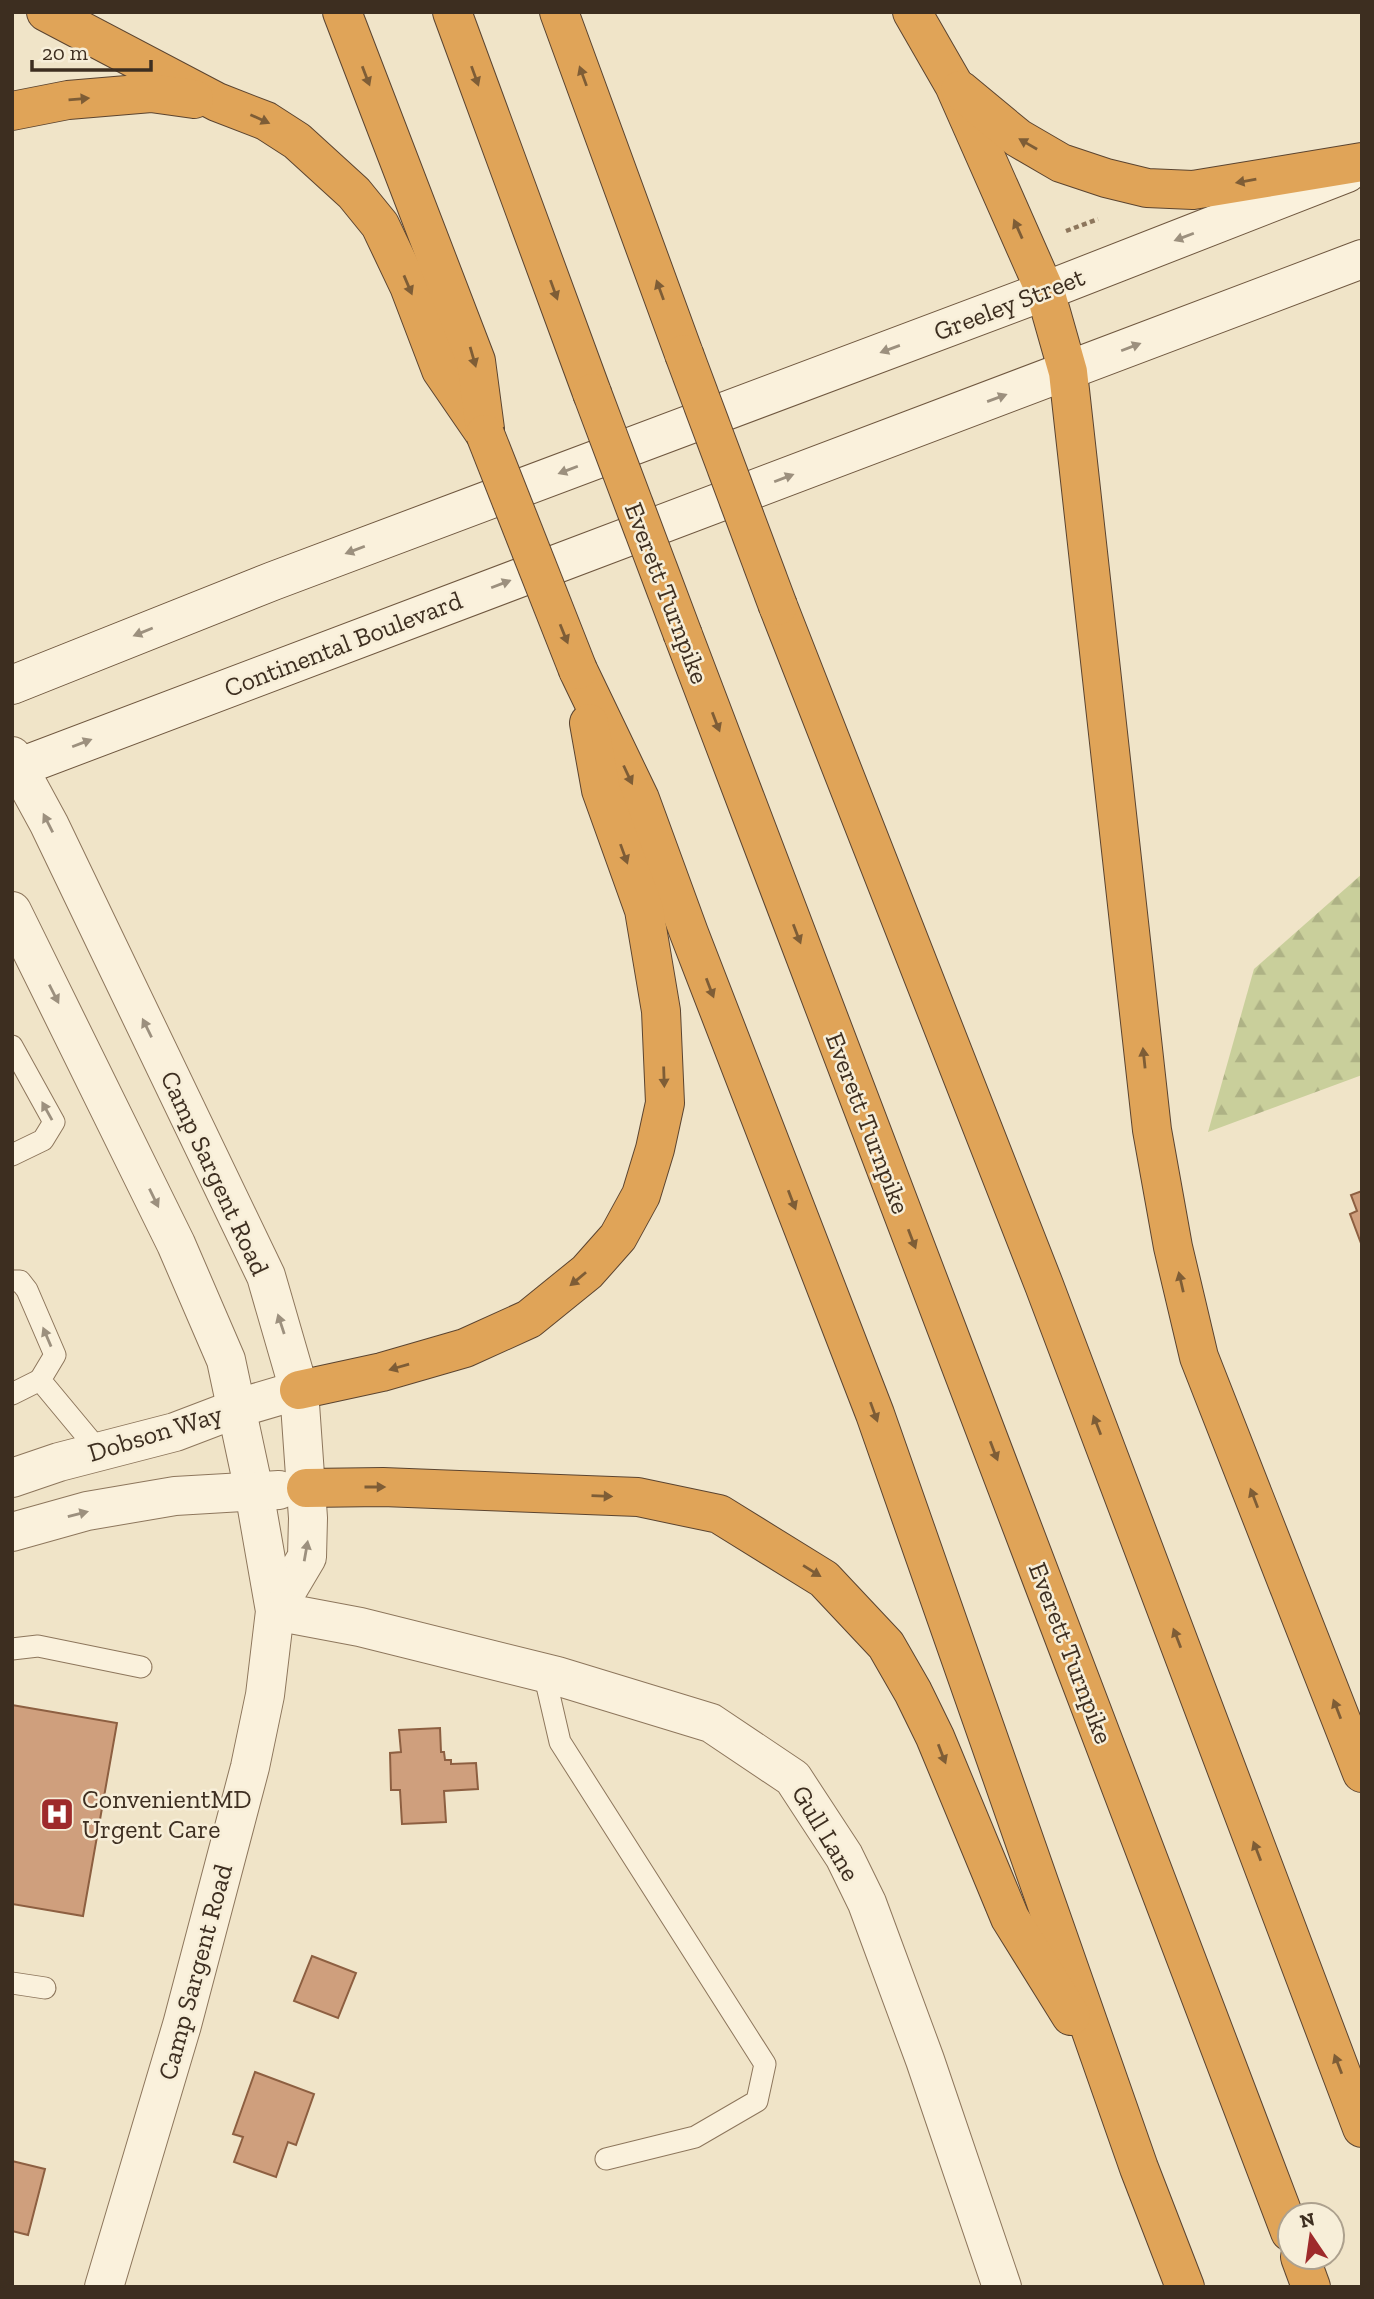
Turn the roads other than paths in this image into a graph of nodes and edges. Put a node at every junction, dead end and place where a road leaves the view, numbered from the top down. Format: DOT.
graph roads {
  1 [pos="46,12"];
  2 [pos="342,12"];
  3 [pos="452,12"];
  4 [pos="559,12"];
  5 [pos="912,12"];
  6 [pos="954,85"];
  7 [pos="217,102"];
  8 [pos="12,111"];
  9 [pos="1362,165"];
  10 [pos="1362,259"];
  11 [pos="1045,291"];
  12 [pos="1068,372"];
  13 [pos="485,434"];
  14 [pos="578,670"];
  15 [pos="12,685"];
  16 [pos="14,765"];
  17 [pos="12,911"];
  18 [pos="24,963"];
  19 [pos="12,1046"];
  20 [pos="12,1155"];
  21 [pos="12,1281"];
  22 [pos="40,1380"];
  23 [pos="299,1390"];
  24 [pos="12,1394"];
  25 [pos="238,1408"];
  26 [pos="99,1451"];
  27 [pos="12,1478"];
  28 [pos="306,1488"];
  29 [pos="254,1491"];
  30 [pos="12,1532"];
  31 [pos="275,1611"];
  32 [pos="12,1649"];
  33 [pos="141,1667"];
  34 [pos="544,1673"];
  35 [pos="1362,1773"];
  36 [pos="12,1983"];
  37 [pos="45,1988"];
  38 [pos="1107,2076"];
  39 [pos="1362,2128"];
  40 [pos="607,2159"];
  41 [pos="1278,2201"];
  42 [pos="104,2287"];
  43 [pos="1002,2287"];
  44 [pos="1185,2287"];
  1 -- 7 [label="highway"];
  2 -- 13 [label="highway, one-way"];
  3 -- 41 [label="highway, Everett Turnpike, one-way, bridge"];
  39 -- 4 [label="highway, one-way, bridge"];
  5 -- 6 [label="highway"];
  9 -- 6 [label="highway, one-way"];
  11 -- 6 [label="highway, one-way"];
  8 -- 7 [label="highway, one-way"];
  7 -- 13 [label="highway, one-way"];
  9 -- 11 [label="street, Greeley Street, one-way"];
  12 -- 10 [label="street, one-way"];
  11 -- 12 [label="highway"];
  11 -- 15 [label="street, Greeley Street, one-way"];
  16 -- 12 [label="street, Continental Boulevard, one-way"];
  35 -- 12 [label="highway, one-way"];
  13 -- 14 [label="highway, one-way, bridge"];
  14 -- 23 [label="highway, one-way"];
  14 -- 38 [label="highway, one-way"];
  23 -- 16 [label="street, Camp Sargent Road, one-way"];
  17 -- 18 [label="street, Camp Sargent Road"];
  18 -- 25 [label="street, Camp Sargent Road, one-way"];
  20 -- 19 [label="lane, one-way"];
  22 -- 21 [label="lane, one-way"];
  22 -- 24 [label="lane"];
  22 -- 26 [label="lane"];
  23 -- 25 [label="street, Dobson Way"];
  23 -- 28 [label="street, Camp Sargent Road"];
  25 -- 26 [label="street, Dobson Way"];
  25 -- 29 [label="street, Camp Sargent Road"];
  26 -- 27 [label="street, Dobson Way"];
  28 -- 29 [label="street"];
  31 -- 28 [label="street, Camp Sargent Road, one-way"];
  28 -- 38 [label="highway, one-way"];
  30 -- 29 [label="street, one-way"];
  29 -- 31 [label="street, Camp Sargent Road"];
  31 -- 34 [label="street, Gull Lane"];
  31 -- 42 [label="street, Camp Sargent Road"];
  32 -- 33 [label="lane"];
  34 -- 40 [label="lane"];
  34 -- 43 [label="street, Gull Lane"];
  36 -- 37 [label="lane"];
  38 -- 44 [label="highway"];
}
